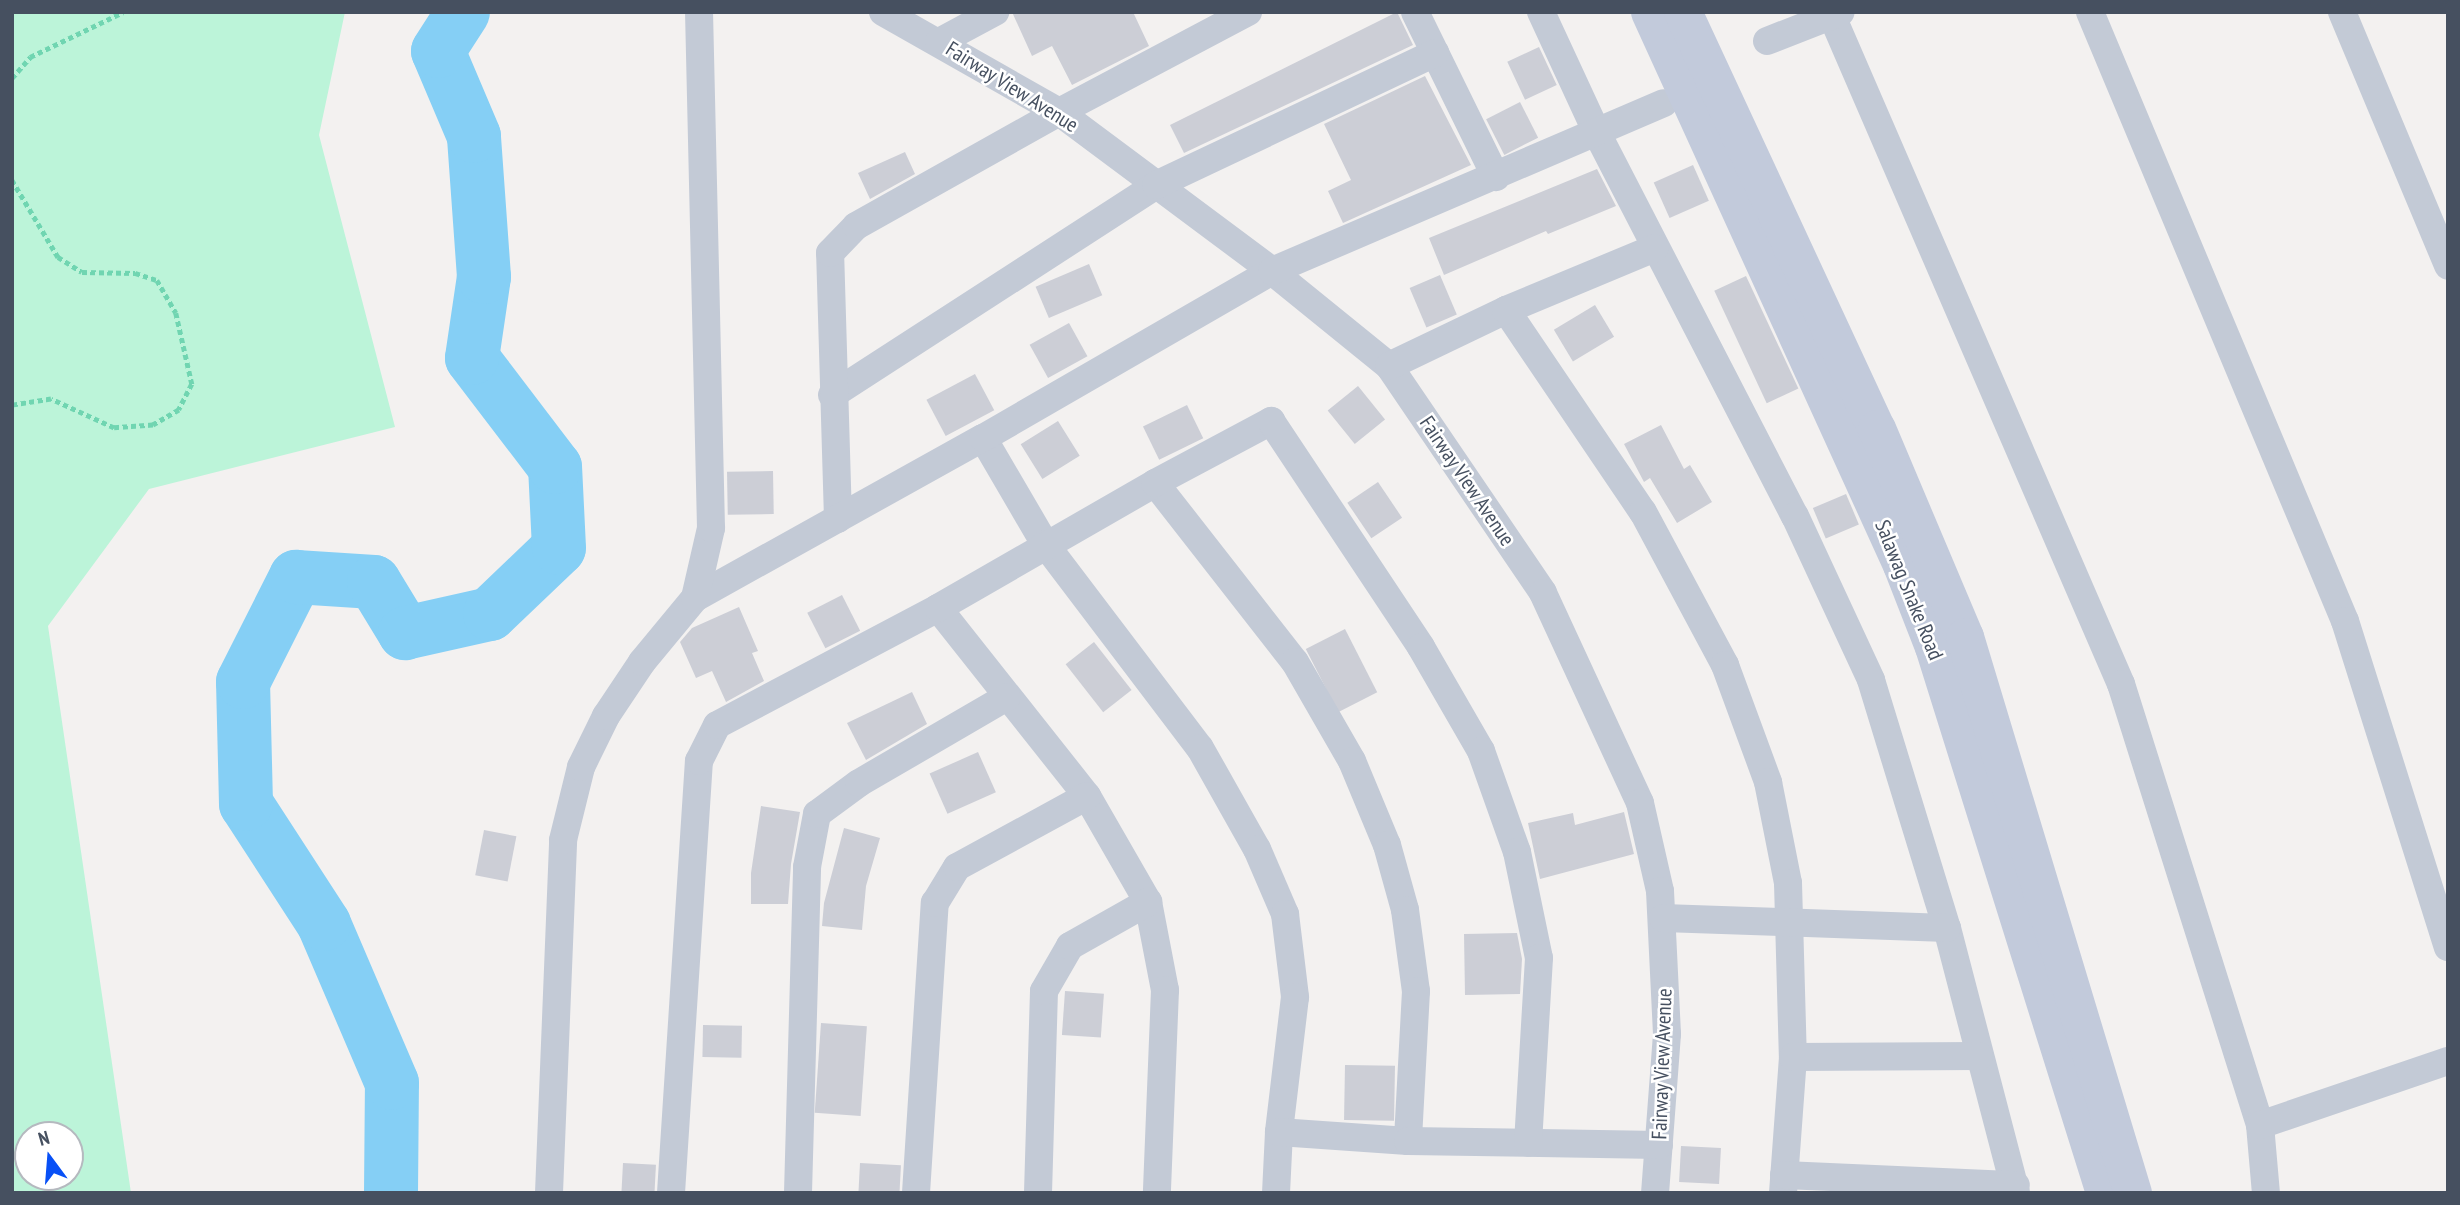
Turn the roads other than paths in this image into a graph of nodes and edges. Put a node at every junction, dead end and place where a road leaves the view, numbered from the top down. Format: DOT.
graph roads {
  1 [pos="699,12"];
  2 [pos="883,12"];
  3 [pos="995,12"];
  4 [pos="1248,12"];
  5 [pos="1415,12"];
  6 [pos="1541,12"];
  7 [pos="1650,12"];
  8 [pos="1684,12"];
  9 [pos="2090,12"];
  10 [pos="2342,12"];
  11 [pos="1837,14"];
  12 [pos="1767,41"];
  13 [pos="939,42"];
  14 [pos="1435,54"];
  15 [pos="1664,103"];
  16 [pos="1059,111"];
  17 [pos="1597,133"];
  18 [pos="1496,177"];
  19 [pos="1156,186"];
  20 [pos="1656,248"];
  21 [pos="2448,265"];
  22 [pos="1272,271"];
  23 [pos="1506,310"];
  24 [pos="1389,366"];
  25 [pos="832,396"];
  26 [pos="983,438"];
  27 [pos="1155,483"];
  28 [pos="838,519"];
  29 [pos="1045,544"];
  30 [pos="695,598"];
  31 [pos="938,607"];
  32 [pos="1007,697"];
  33 [pos="1087,796"];
  34 [pos="1148,902"];
  35 [pos="1663,918"];
  36 [pos="2035,918"];
  37 [pos="1789,923"];
  38 [pos="1947,928"];
  39 [pos="2448,947"];
  40 [pos="1979,1056"];
  41 [pos="1793,1057"];
  42 [pos="2448,1061"];
  43 [pos="2260,1125"];
  44 [pos="1279,1132"];
  45 [pos="1408,1141"];
  46 [pos="1528,1143"];
  47 [pos="1659,1144"];
  48 [pos="1783,1184"];
  49 [pos="2016,1189"];
  50 [pos="549,1193"];
  51 [pos="671,1193"];
  52 [pos="798,1193"];
  53 [pos="916,1193"];
  54 [pos="1038,1193"];
  55 [pos="1157,1193"];
  56 [pos="1276,1193"];
  57 [pos="1656,1193"];
  58 [pos="2105,1193"];
  59 [pos="2133,1193"];
  60 [pos="2266,1193"];
  1 -- 30 [label="street"];
  2 -- 13 [label="street, Fairway View Avenue"];
  3 -- 13 [label="street"];
  4 -- 16 [label="street"];
  5 -- 14 [label="street"];
  6 -- 17 [label="street"];
  7 -- 36 [label="main road, Salawag Snake Road"];
  8 -- 36 [label="main road, Salawag Snake Road"];
  9 -- 39 [label="street"];
  10 -- 21 [label="street"];
  11 -- 12 [label="street"];
  11 -- 43 [label="street"];
  13 -- 16 [label="street, Fairway View Avenue"];
  14 -- 18 [label="street"];
  14 -- 19 [label="street"];
  15 -- 17 [label="street"];
  16 -- 19 [label="street, Fairway View Avenue"];
  16 -- 25 [label="street"];
  17 -- 18 [label="street"];
  17 -- 20 [label="street"];
  18 -- 22 [label="street"];
  19 -- 22 [label="street, Fairway View Avenue"];
  19 -- 25 [label="street"];
  20 -- 23 [label="street"];
  20 -- 38 [label="street"];
  22 -- 24 [label="street, Fairway View Avenue"];
  22 -- 26 [label="street"];
  23 -- 24 [label="street"];
  23 -- 37 [label="street"];
  24 -- 35 [label="street, Fairway View Avenue"];
  25 -- 28 [label="street"];
  26 -- 28 [label="street"];
  26 -- 29 [label="street"];
  27 -- 29 [label="street"];
  27 -- 45 [label="street"];
  27 -- 46 [label="street"];
  28 -- 30 [label="street"];
  29 -- 31 [label="street"];
  29 -- 44 [label="street"];
  30 -- 50 [label="street"];
  31 -- 32 [label="street"];
  31 -- 51 [label="street"];
  32 -- 33 [label="street"];
  32 -- 52 [label="street"];
  33 -- 34 [label="street"];
  33 -- 53 [label="street"];
  34 -- 54 [label="street"];
  34 -- 55 [label="street"];
  35 -- 37 [label="street"];
  35 -- 47 [label="street, Fairway View Avenue"];
  36 -- 58 [label="main road, Salawag Snake Road"];
  36 -- 59 [label="main road, Salawag Snake Road"];
  37 -- 38 [label="street"];
  37 -- 41 [label="street"];
  38 -- 40 [label="street"];
  40 -- 41 [label="street"];
  40 -- 49 [label="street"];
  41 -- 48 [label="street"];
  42 -- 43 [label="street"];
  43 -- 60 [label="street"];
  44 -- 45 [label="street"];
  44 -- 56 [label="street"];
  45 -- 46 [label="street"];
  46 -- 47 [label="street"];
  47 -- 57 [label="street, Fairway View Avenue"];
  48 -- 49 [label="street"];
}
